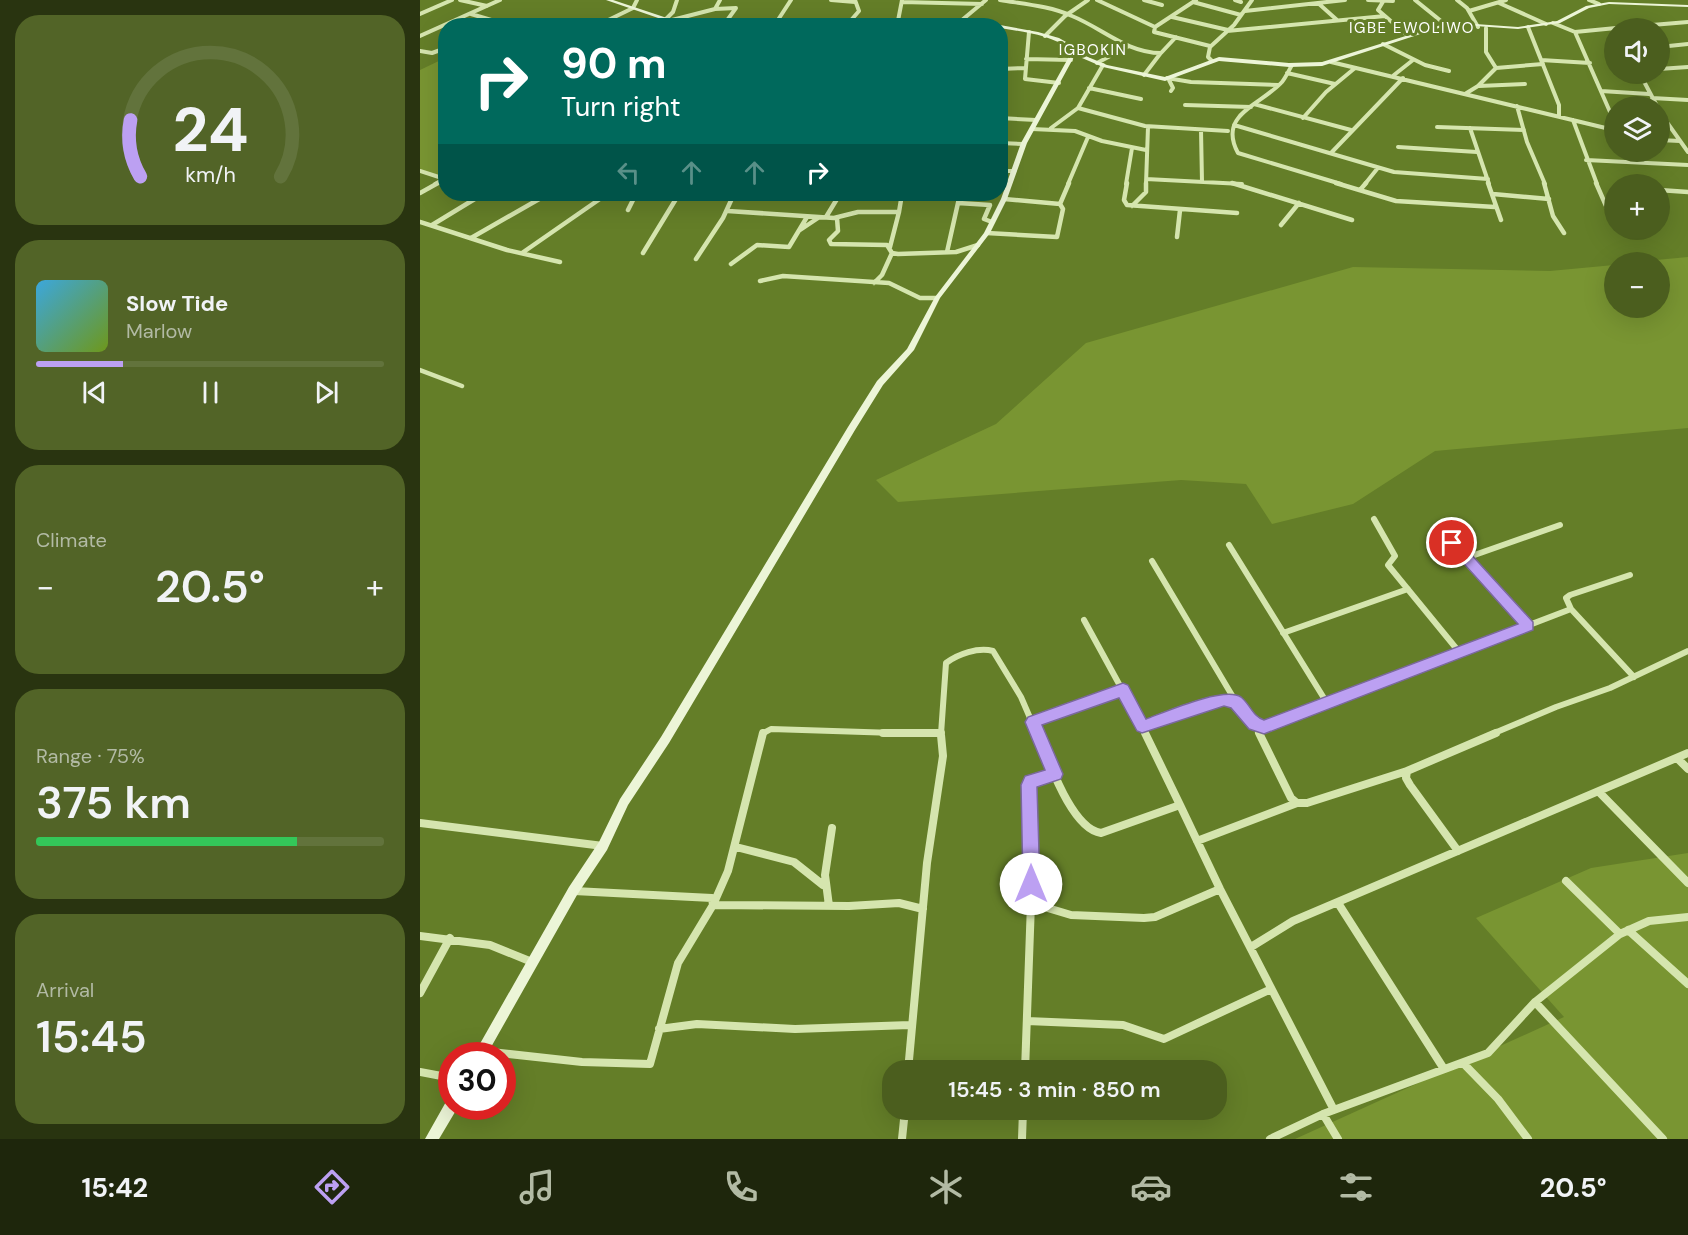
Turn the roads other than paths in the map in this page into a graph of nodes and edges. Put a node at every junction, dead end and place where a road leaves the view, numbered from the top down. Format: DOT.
graph roads {
  1 [pos="452,0"];
  2 [pos="460,0"];
  3 [pos="500,0"];
  4 [pos="608,0"];
  5 [pos="677,0"];
  6 [pos="720,0"];
  7 [pos="791,0"];
  8 [pos="831,0"];
  9 [pos="986,0"];
  10 [pos="1000,0"];
  11 [pos="1088,0"];
  12 [pos="1097,0"];
  13 [pos="1144,0"];
  14 [pos="1235,0"];
  15 [pos="1252,0"];
  16 [pos="1345,0"];
  17 [pos="1368,0"];
  18 [pos="1415,0"];
  19 [pos="1457,0"];
  20 [pos="1506,0"];
  21 [pos="1589,0"];
  22 [pos="855,1"];
  23 [pos="902,1"];
  24 [pos="1194,1"];
  25 [pos="1384,1"];
  26 [pos="1393,1"];
  27 [pos="1241,2"];
  28 [pos="1299,2"];
  29 [pos="982,3"];
  30 [pos="1320,3"];
  31 [pos="1498,3"];
  32 [pos="635,4"];
  33 [pos="1599,4"];
  34 [pos="1162,5"];
  35 [pos="487,6"];
  36 [pos="1688,6"];
  37 [pos="715,9"];
  38 [pos="1469,11"];
  39 [pos="627,12"];
  40 [pos="646,12"];
  41 [pos="1243,13"];
  42 [pos="420,14"];
  43 [pos="470,14"];
  44 [pos="1068,14"];
  45 [pos="1331,16"];
  46 [pos="1385,16"];
  47 [pos="1172,17"];
  48 [pos="461,18"];
  49 [pos="484,18"];
  50 [pos="613,18"];
  51 [pos="663,18"];
  52 [pos="667,18"];
  53 [pos="680,18"];
  54 [pos="729,18"];
  55 [pos="779,18"];
  56 [pos="853,18"];
  57 [pos="899,18"];
  58 [pos="964,18"];
  59 [pos="1337,20"];
  60 [pos="1330,21"];
  61 [pos="1688,22"];
  62 [pos="1553,23"];
  63 [pos="1546,24"];
  64 [pos="1670,24"];
  65 [pos="1446,25"];
  66 [pos="1155,27"];
  67 [pos="1478,27"];
  68 [pos="1528,27"];
  69 [pos="438,28"];
  70 [pos="1008,28"];
  71 [pos="1486,28"];
  72 [pos="1604,29"];
  73 [pos="1228,31"];
  74 [pos="1029,32"];
  75 [pos="1575,32"];
  76 [pos="1407,35"];
  77 [pos="420,36"];
  78 [pos="1045,36"];
  79 [pos="1176,37"];
  80 [pos="1688,44"];
  81 [pos="1383,45"];
  82 [pos="1129,46"];
  83 [pos="1210,46"];
  84 [pos="1670,46"];
  85 [pos="420,51"];
  86 [pos="438,51"];
  87 [pos="1156,55"];
  88 [pos="1072,57"];
  89 [pos="1026,59"];
  90 [pos="1413,60"];
  91 [pos="1212,61"];
  92 [pos="1331,62"];
  93 [pos="1542,62"];
  94 [pos="1097,63"];
  95 [pos="1590,63"];
  96 [pos="1103,65"];
  97 [pos="1292,65"];
  98 [pos="1688,67"];
  99 [pos="1025,68"];
  100 [pos="1355,68"];
  101 [pos="1496,68"];
  102 [pos="1670,68"];
  103 [pos="1008,69"];
  104 [pos="1449,71"];
  105 [pos="1287,73"];
  106 [pos="1144,75"];
  107 [pos="1394,75"];
  108 [pos="1403,78"];
  109 [pos="1168,79"];
  110 [pos="1059,83"];
  111 [pos="1335,84"];
  112 [pos="1525,84"];
  113 [pos="1646,84"];
  114 [pos="1278,85"];
  115 [pos="1478,86"];
  116 [pos="1089,88"];
  117 [pos="1601,91"];
  118 [pos="1172,92"];
  119 [pos="1465,94"];
  120 [pos="1651,96"];
  121 [pos="1604,98"];
  122 [pos="1670,98"];
  123 [pos="1141,99"];
  124 [pos="1688,100"];
  125 [pos="1185,105"];
  126 [pos="1253,106"];
  127 [pos="1517,106"];
  128 [pos="1078,108"];
  129 [pos="1559,117"];
  130 [pos="1303,118"];
  131 [pos="1008,120"];
  132 [pos="1573,120"];
  133 [pos="1034,125"];
  134 [pos="1234,125"];
  135 [pos="1148,127"];
  136 [pos="1437,127"];
  137 [pos="1051,128"];
  138 [pos="1470,128"];
  139 [pos="1604,128"];
  140 [pos="1670,129"];
  141 [pos="1201,130"];
  142 [pos="1352,130"];
  143 [pos="1524,130"];
  144 [pos="1228,131"];
  145 [pos="1088,136"];
  146 [pos="1670,141"];
  147 [pos="1680,141"];
  148 [pos="1008,143"];
  149 [pos="1023,144"];
  150 [pos="1398,147"];
  151 [pos="1132,148"];
  152 [pos="1146,150"];
  153 [pos="1478,152"];
  154 [pos="1688,152"];
  155 [pos="1330,153"];
  156 [pos="1586,160"];
  157 [pos="1688,165"];
  158 [pos="1377,169"];
  159 [pos="420,171"];
  160 [pos="1008,171"];
  161 [pos="1014,171"];
  162 [pos="438,176"];
  163 [pos="1146,179"];
  164 [pos="1488,179"];
  165 [pos="438,182"];
  166 [pos="1202,182"];
  167 [pos="1008,188"];
  168 [pos="1360,190"];
  169 [pos="1670,191"];
  170 [pos="1688,192"];
  171 [pos="420,193"];
  172 [pos="1493,194"];
  173 [pos="1549,198"];
  174 [pos="1008,200"];
  175 [pos="471,201"];
  176 [pos="535,201"];
  177 [pos="597,201"];
  178 [pos="632,201"];
  179 [pos="675,201"];
  180 [pos="732,201"];
  181 [pos="836,201"];
  182 [pos="901,201"];
  183 [pos="1003,201"];
  184 [pos="1604,201"];
  185 [pos="958,203"];
  186 [pos="1299,203"];
  187 [pos="1060,204"];
  188 [pos="1132,206"];
  189 [pos="1495,207"];
  190 [pos="628,210"];
  191 [pos="1180,210"];
  192 [pos="728,211"];
  193 [pos="899,212"];
  194 [pos="1237,213"];
  195 [pos="807,217"];
  196 [pos="819,217"];
  197 [pos="826,217"];
  198 [pos="837,218"];
  199 [pos="1352,220"];
  200 [pos="1501,220"];
  201 [pos="420,222"];
  202 [pos="992,222"];
  203 [pos="432,225"];
  204 [pos="1281,225"];
  205 [pos="800,230"];
  206 [pos="1564,232"];
  207 [pos="987,233"];
  208 [pos="471,237"];
  209 [pos="1177,237"];
  210 [pos="978,245"];
  211 [pos="891,250"];
  212 [pos="947,250"];
  213 [pos="522,253"];
  214 [pos="643,254"];
  215 [pos="696,259"];
  216 [pos="560,262"];
  217 [pos="731,264"];
  218 [pos="760,281"];
  219 [pos="874,283"];
  220 [pos="937,298"];
  221 [pos="420,370"];
  222 [pos="462,386"];
  223 [pos="1374,519"];
  224 [pos="1560,525"];
  225 [pos="1438,528"];
  226 [pos="1229,545"];
  227 [pos="1466,558"];
  228 [pos="1152,561"];
  229 [pos="1630,575"];
  230 [pos="1408,589"];
  231 [pos="1571,609"];
  232 [pos="1084,620"];
  233 [pos="1528,626"];
  234 [pos="1283,633"];
  235 [pos="1688,651"];
  236 [pos="1460,653"];
  237 [pos="1634,677"];
  238 [pos="1123,690"];
  239 [pos="1236,702"];
  240 [pos="1327,703"];
  241 [pos="1033,722"];
  242 [pos="1254,724"];
  243 [pos="1142,726"];
  244 [pos="941,735"];
  245 [pos="1688,753"];
  246 [pos="1677,758"];
  247 [pos="1688,769"];
  248 [pos="1407,771"];
  249 [pos="1055,774"];
  250 [pos="1599,792"];
  251 [pos="1297,803"];
  252 [pos="1180,805"];
  253 [pos="420,823"];
  254 [pos="832,828"];
  255 [pos="1197,841"];
  256 [pos="603,846"];
  257 [pos="736,848"];
  258 [pos="1458,850"];
  259 [pos="1566,881"];
  260 [pos="1688,883"];
  261 [pos="823,885"];
  262 [pos="1220,889"];
  263 [pos="573,891"];
  264 [pos="1032,903"];
  265 [pos="1338,903"];
  266 [pos="713,905"];
  267 [pos="829,906"];
  268 [pos="923,909"];
  269 [pos="1688,917"];
  270 [pos="1624,932"];
  271 [pos="420,936"];
  272 [pos="450,938"];
  273 [pos="1251,947"];
  274 [pos="532,962"];
  275 [pos="1688,984"];
  276 [pos="1270,989"];
  277 [pos="420,993"];
  278 [pos="1535,1002"];
  279 [pos="1027,1021"];
  280 [pos="910,1025"];
  281 [pos="659,1029"];
  282 [pos="486,1042"];
  283 [pos="516,1056"];
  284 [pos="908,1060"];
  285 [pos="1025,1060"];
  286 [pos="1463,1063"];
  287 [pos="1444,1070"];
  288 [pos="420,1072"];
  289 [pos="438,1075"];
  290 [pos="1334,1110"];
  291 [pos="1323,1114"];
  292 [pos="443,1120"];
  293 [pos="904,1120"];
  294 [pos="1023,1120"];
  295 [pos="432,1139"];
  296 [pos="902,1139"];
  297 [pos="1022,1139"];
  298 [pos="1270,1139"];
  299 [pos="1338,1139"];
  300 [pos="1528,1139"];
  301 [pos="1663,1139"];
  1 -- 42 [label="street"];
  2 -- 35 [label="street"];
  3 -- 35 [label="street"];
  4 -- 32 [label="main road"];
  5 -- 52 [label="street"];
  6 -- 37 [label="street"];
  7 -- 55 [label="street"];
  8 -- 22 [label="street"];
  9 -- 29 [label="street"];
  10 -- 44 [label="street"];
  11 -- 44 [label="street"];
  12 -- 66 [label="street"];
  13 -- 34 [label="street"];
  14 -- 27 [label="street"];
  15 -- 41 [label="street"];
  16 -- 30 [label="street"];
  17 -- 25 [label="street"];
  18 -- 65 [label="street"];
  19 -- 38 [label="street"];
  20 -- 31 [label="street"];
  21 -- 33 [label="street"];
  22 -- 56 [label="street"];
  23 -- 29 [label="street"];
  23 -- 57 [label="street"];
  24 -- 41 [label="street"];
  24 -- 47 [label="street"];
  25 -- 26 [label="street"];
  25 -- 46 [label="street"];
  28 -- 30 [label="street"];
  28 -- 41 [label="street"];
  29 -- 58 [label="street"];
  30 -- 45 [label="street"];
  31 -- 38 [label="street"];
  31 -- 63 [label="street"];
  32 -- 39 [label="street"];
  32 -- 40 [label="main road"];
  33 -- 36 [label="main road"];
  33 -- 62 [label="main road"];
  35 -- 43 [label="street"];
  37 -- 53 [label="street"];
  37 -- 54 [label="street"];
  38 -- 67 [label="street"];
  39 -- 40 [label="street"];
  39 -- 50 [label="street"];
  40 -- 51 [label="main road"];
  41 -- 73 [label="street"];
  43 -- 48 [label="street"];
  43 -- 49 [label="street"];
  44 -- 78 [label="street"];
  44 -- 82 [label="street"];
  45 -- 59 [label="street"];
  45 -- 60 [label="street"];
  46 -- 59 [label="street"];
  46 -- 76 [label="street"];
  47 -- 66 [label="street"];
  47 -- 73 [label="street"];
  59 -- 60 [label="street"];
  60 -- 73 [label="street"];
  61 -- 64 [label="street"];
  62 -- 63 [label="main road"];
  62 -- 75 [label="street"];
  63 -- 68 [label="main road"];
  65 -- 67 [label="main road"];
  65 -- 76 [label="main road"];
  66 -- 79 [label="street"];
  67 -- 71 [label="main road"];
  68 -- 71 [label="main road"];
  68 -- 93 [label="street"];
  69 -- 77 [label="street"];
  70 -- 74 [label="main road"];
  71 -- 101 [label="street"];
  72 -- 75 [label="street"];
  73 -- 83 [label="street"];
  74 -- 78 [label="main road"];
  74 -- 89 [label="street"];
  75 -- 95 [label="street"];
  76 -- 81 [label="main road"];
  78 -- 88 [label="main road"];
  79 -- 83 [label="street"];
  79 -- 87 [label="street"];
  80 -- 84 [label="street"];
  81 -- 90 [label="street"];
  81 -- 92 [label="main road"];
  82 -- 87 [label="street"];
  82 -- 94 [label="street"];
  83 -- 91 [label="street"];
  85 -- 86 [label="street"];
  87 -- 106 [label="street"];
  88 -- 89 [label="street"];
  88 -- 94 [label="main road"];
  88 -- 110 [label="main road"];
  89 -- 99 [label="street"];
  90 -- 104 [label="street"];
  90 -- 107 [label="street"];
  91 -- 97 [label="main road"];
  91 -- 109 [label="main road"];
  92 -- 97 [label="main road"];
  92 -- 100 [label="street"];
  93 -- 95 [label="street"];
  93 -- 101 [label="street"];
  93 -- 129 [label="street"];
  94 -- 96 [label="main road"];
  95 -- 117 [label="street"];
  96 -- 106 [label="main road"];
  96 -- 116 [label="street"];
  97 -- 105 [label="street"];
  98 -- 102 [label="street"];
  99 -- 103 [label="street"];
  99 -- 110 [label="street"];
  100 -- 107 [label="street"];
  100 -- 111 [label="street"];
  101 -- 115 [label="street"];
  105 -- 111 [label="street"];
  105 -- 114 [label="street"];
  106 -- 109 [label="main road"];
  107 -- 108 [label="street"];
  108 -- 119 [label="street"];
  108 -- 142 [label="street"];
  109 -- 114 [label="street"];
  109 -- 118 [label="street"];
  110 -- 133 [label="main road"];
  111 -- 130 [label="street"];
  112 -- 115 [label="street"];
  113 -- 120 [label="street"];
  114 -- 126 [label="street"];
  115 -- 119 [label="street"];
  116 -- 123 [label="street"];
  116 -- 128 [label="street"];
  117 -- 120 [label="street"];
  117 -- 121 [label="street"];
  119 -- 127 [label="street"];
  122 -- 124 [label="street"];
  125 -- 126 [label="street"];
  126 -- 130 [label="street"];
  126 -- 134 [label="street"];
  127 -- 129 [label="street"];
  127 -- 143 [label="street"];
  128 -- 135 [label="street"];
  128 -- 137 [label="street"];
  129 -- 132 [label="street"];
  130 -- 142 [label="street"];
  131 -- 133 [label="street"];
  132 -- 139 [label="street"];
  132 -- 156 [label="street"];
  133 -- 137 [label="street"];
  133 -- 149 [label="main road"];
  134 -- 155 [label="street"];
  134 -- 168 [label="street"];
  135 -- 141 [label="street"];
  135 -- 152 [label="street"];
  136 -- 138 [label="street"];
  137 -- 145 [label="street"];
  138 -- 143 [label="street"];
  138 -- 153 [label="street"];
  140 -- 147 [label="street"];
  141 -- 144 [label="street"];
  141 -- 166 [label="street"];
  142 -- 155 [label="street"];
  143 -- 173 [label="street"];
  145 -- 151 [label="street"];
  145 -- 187 [label="street"];
  146 -- 147 [label="street"];
  147 -- 154 [label="street"];
  148 -- 149 [label="street"];
  149 -- 161 [label="main road"];
  150 -- 153 [label="street"];
  151 -- 152 [label="street"];
  151 -- 188 [label="street"];
  152 -- 163 [label="street"];
  153 -- 164 [label="street"];
  155 -- 158 [label="street"];
  156 -- 157 [label="street"];
  156 -- 184 [label="street"];
  158 -- 164 [label="street"];
  158 -- 168 [label="street"];
  159 -- 162 [label="street"];
  160 -- 161 [label="street"];
  161 -- 167 [label="main road"];
  163 -- 166 [label="street"];
  163 -- 188 [label="street"];
  164 -- 172 [label="street"];
  165 -- 171 [label="street"];
  166 -- 186 [label="street"];
  168 -- 189 [label="street"];
  169 -- 170 [label="street"];
  172 -- 173 [label="street"];
  172 -- 189 [label="street"];
  173 -- 206 [label="street"];
  174 -- 187 [label="street"];
  175 -- 203 [label="street"];
  176 -- 208 [label="street"];
  177 -- 213 [label="street"];
  178 -- 190 [label="street"];
  179 -- 214 [label="street"];
  180 -- 192 [label="street"];
  181 -- 197 [label="street"];
  182 -- 193 [label="street"];
  183 -- 202 [label="main road"];
  185 -- 202 [label="street"];
  185 -- 212 [label="street"];
  186 -- 199 [label="street"];
  186 -- 204 [label="street"];
  187 -- 207 [label="street"];
  188 -- 191 [label="street"];
  189 -- 200 [label="street"];
  191 -- 194 [label="street"];
  191 -- 209 [label="street"];
  192 -- 195 [label="street"];
  192 -- 215 [label="street"];
  193 -- 198 [label="street"];
  193 -- 211 [label="street"];
  195 -- 196 [label="street"];
  195 -- 205 [label="street"];
  196 -- 197 [label="street"];
  196 -- 205 [label="street"];
  197 -- 198 [label="street"];
  198 -- 211 [label="street"];
  201 -- 203 [label="street"];
  202 -- 207 [label="main road"];
  203 -- 208 [label="street"];
  205 -- 217 [label="street"];
  207 -- 210 [label="main road"];
  208 -- 213 [label="street"];
  210 -- 212 [label="street"];
  210 -- 220 [label="main road"];
  211 -- 212 [label="street"];
  211 -- 219 [label="street"];
  213 -- 216 [label="street"];
  218 -- 219 [label="street"];
  219 -- 220 [label="street"];
  220 -- 256 [label="main road"];
  221 -- 222 [label="street"];
  223 -- 230 [label="street"];
  224 -- 227 [label="street"];
  225 -- 227 [label="street"];
  226 -- 234 [label="street"];
  227 -- 233 [label="street"];
  228 -- 239 [label="street"];
  229 -- 231 [label="street"];
  230 -- 234 [label="street"];
  230 -- 236 [label="street"];
  231 -- 233 [label="street"];
  231 -- 237 [label="street"];
  232 -- 238 [label="street"];
  233 -- 236 [label="street"];
  234 -- 240 [label="street"];
  235 -- 237 [label="street"];
  236 -- 240 [label="street"];
  237 -- 248 [label="street"];
  238 -- 241 [label="street"];
  238 -- 243 [label="street"];
  239 -- 242 [label="street"];
  239 -- 243 [label="street"];
  240 -- 242 [label="street"];
  241 -- 244 [label="street"];
  241 -- 249 [label="street"];
  242 -- 251 [label="street"];
  243 -- 252 [label="street"];
  244 -- 257 [label="street"];
  244 -- 268 [label="street"];
  245 -- 246 [label="street"];
  246 -- 247 [label="street"];
  246 -- 250 [label="street"];
  248 -- 251 [label="street"];
  248 -- 258 [label="street"];
  249 -- 252 [label="street"];
  249 -- 264 [label="street"];
  250 -- 258 [label="street"];
  250 -- 260 [label="street"];
  251 -- 255 [label="street"];
  252 -- 255 [label="street"];
  253 -- 256 [label="street"];
  254 -- 261 [label="street"];
  255 -- 262 [label="street"];
  256 -- 263 [label="main road"];
  257 -- 261 [label="street"];
  257 -- 266 [label="street"];
  258 -- 265 [label="street"];
  259 -- 270 [label="street"];
  261 -- 267 [label="street"];
  262 -- 264 [label="street"];
  262 -- 273 [label="street"];
  263 -- 266 [label="street"];
  263 -- 274 [label="main road"];
  264 -- 279 [label="street"];
  265 -- 273 [label="street"];
  265 -- 287 [label="street"];
  266 -- 267 [label="street"];
  266 -- 281 [label="street"];
  267 -- 268 [label="street"];
  268 -- 280 [label="street"];
  269 -- 270 [label="street"];
  270 -- 275 [label="street"];
  270 -- 278 [label="street"];
  271 -- 272 [label="street"];
  272 -- 274 [label="street"];
  272 -- 277 [label="street"];
  273 -- 276 [label="street"];
  274 -- 282 [label="main road"];
  276 -- 279 [label="street"];
  276 -- 290 [label="street"];
  278 -- 286 [label="street"];
  278 -- 301 [label="street"];
  279 -- 285 [label="street"];
  280 -- 281 [label="street"];
  280 -- 284 [label="street"];
  281 -- 283 [label="street"];
  286 -- 287 [label="street"];
  286 -- 300 [label="street"];
  287 -- 290 [label="street"];
  288 -- 289 [label="street"];
  290 -- 291 [label="street"];
  291 -- 298 [label="street"];
  291 -- 299 [label="street"];
  292 -- 295 [label="main road"];
  293 -- 296 [label="street"];
  294 -- 297 [label="street"];
}
